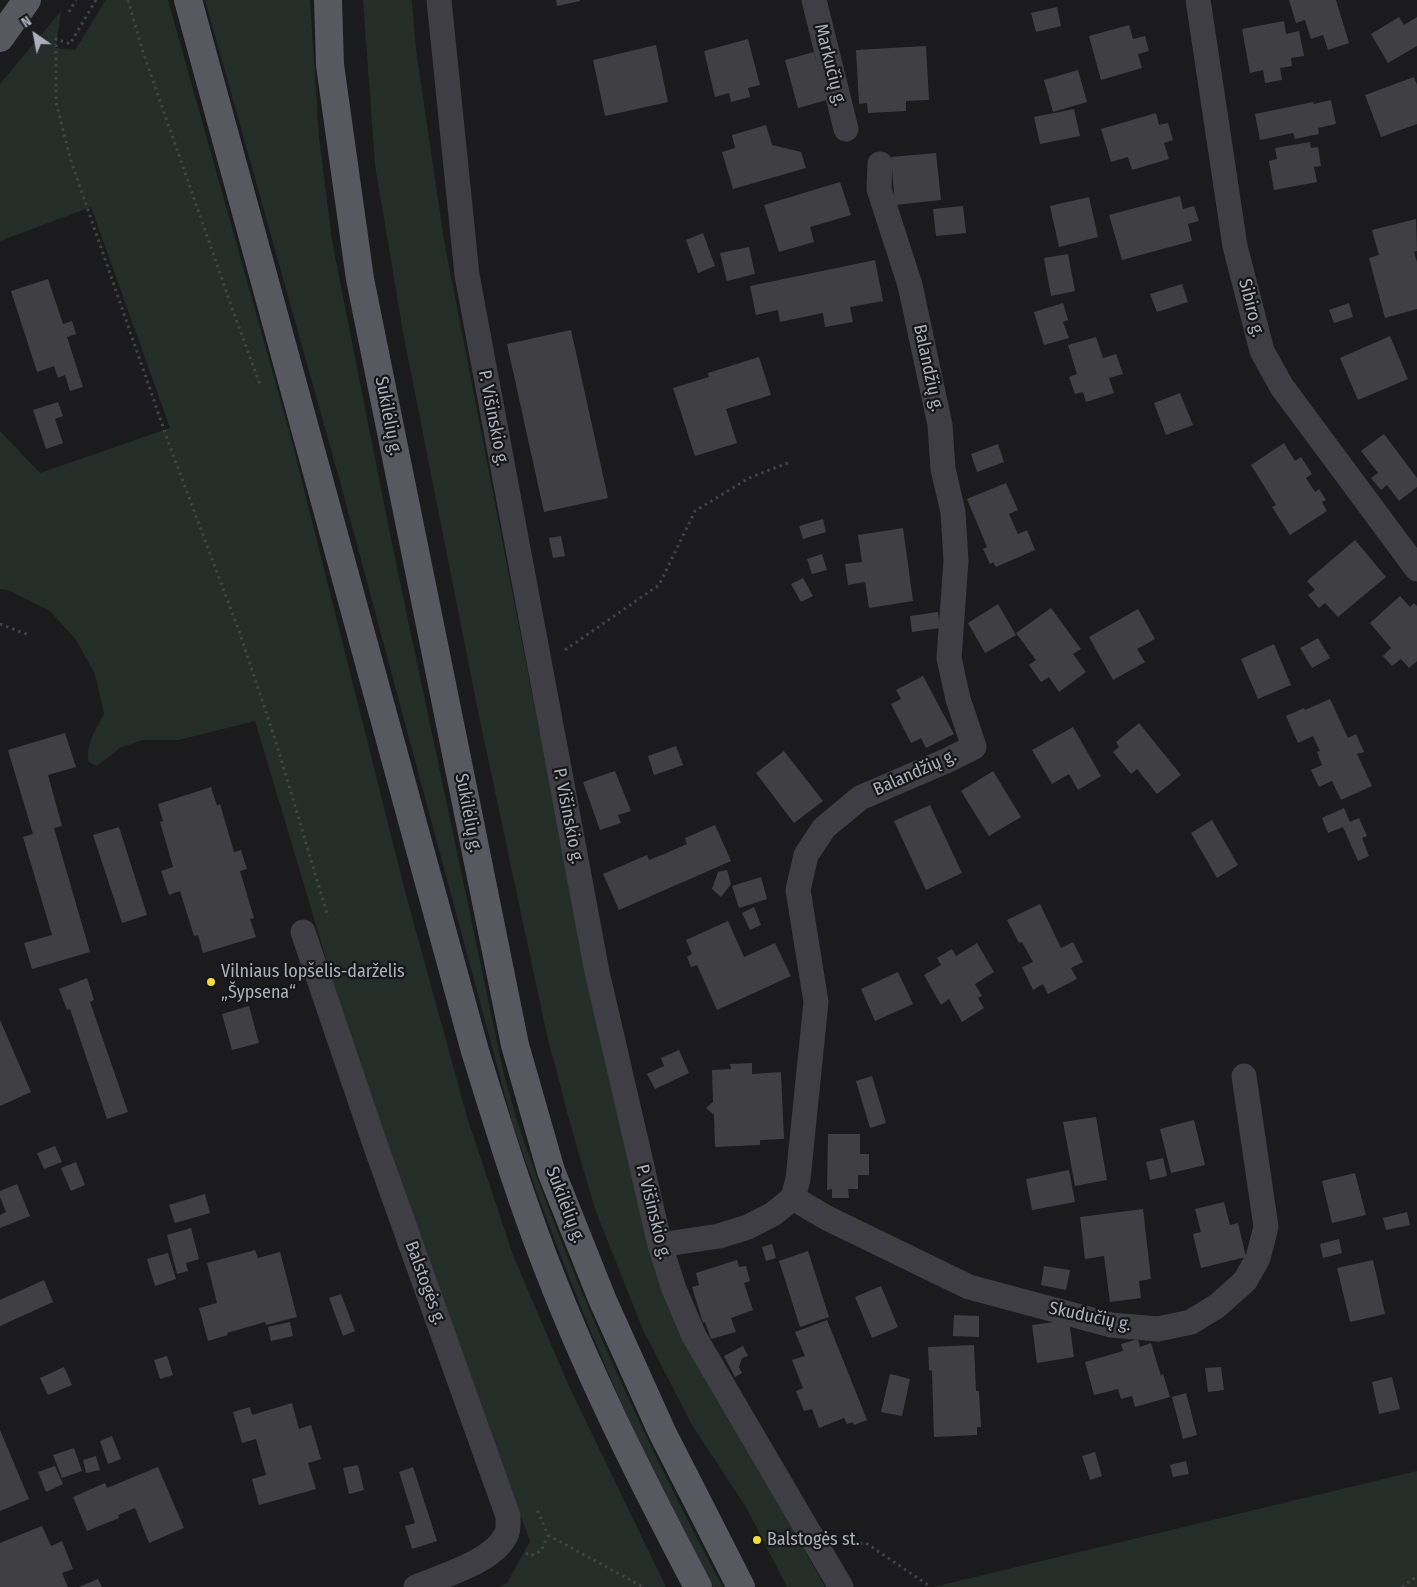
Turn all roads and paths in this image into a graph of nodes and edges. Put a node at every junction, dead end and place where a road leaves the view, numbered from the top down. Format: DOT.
graph roads {
  1 [pos="27,0"];
  2 [pos="76,0"];
  3 [pos="96,0"];
  4 [pos="128,0"];
  5 [pos="188,0"];
  6 [pos="328,0"];
  7 [pos="439,0"];
  8 [pos="814,0"];
  9 [pos="1198,0"];
  10 [pos="69,12"];
  11 [pos="0,38"];
  12 [pos="846,129"];
  13 [pos="880,164"];
  14 [pos="263,392"];
  15 [pos="790,462"];
  16 [pos="1417,569"];
  17 [pos="0,624"];
  18 [pos="29,635"];
  19 [pos="540,668"];
  20 [pos="328,917"];
  21 [pos="303,932"];
  22 [pos="1244,1076"];
  23 [pos="793,1198"];
  24 [pos="660,1244"];
  25 [pos="533,1499"];
  26 [pos="548,1535"];
  27 [pos="502,1541"];
  28 [pos="819,1548"];
  29 [pos="1417,1576"];
  30 [pos="416,1587"];
  31 [pos="643,1587"];
  32 [pos="698,1587"];
  33 [pos="741,1587"];
  34 [pos="841,1587"];
  35 [pos="931,1587"];
  36 [pos="1402,1587"];
  1 -- 11 [label="main road"];
  2 -- 10 [label="path"];
  3 -- 20 [label="path"];
  4 -- 14 [label="path"];
  5 -- 32 [label="main road"];
  6 -- 33 [label="main road, Sukilėlių g."];
  7 -- 19 [label="street, P. Višinskio g."];
  8 -- 12 [label="street, Markučių g."];
  9 -- 16 [label="street, Sibiro g."];
  13 -- 23 [label="street, Balandžių g."];
  15 -- 19 [label="path"];
  17 -- 18 [label="path"];
  19 -- 24 [label="street, P. Višinskio g."];
  21 -- 27 [label="street, Balstogės g."];
  22 -- 23 [label="street, Skudučių g."];
  23 -- 24 [label="street"];
  24 -- 28 [label="street, P. Višinskio g."];
  25 -- 26 [label="path"];
  26 -- 27 [label="path"];
  26 -- 31 [label="path"];
  27 -- 30 [label="street"];
  28 -- 34 [label="street, P. Višinskio g."];
  28 -- 35 [label="path"];
  29 -- 36 [label="path"];
}
